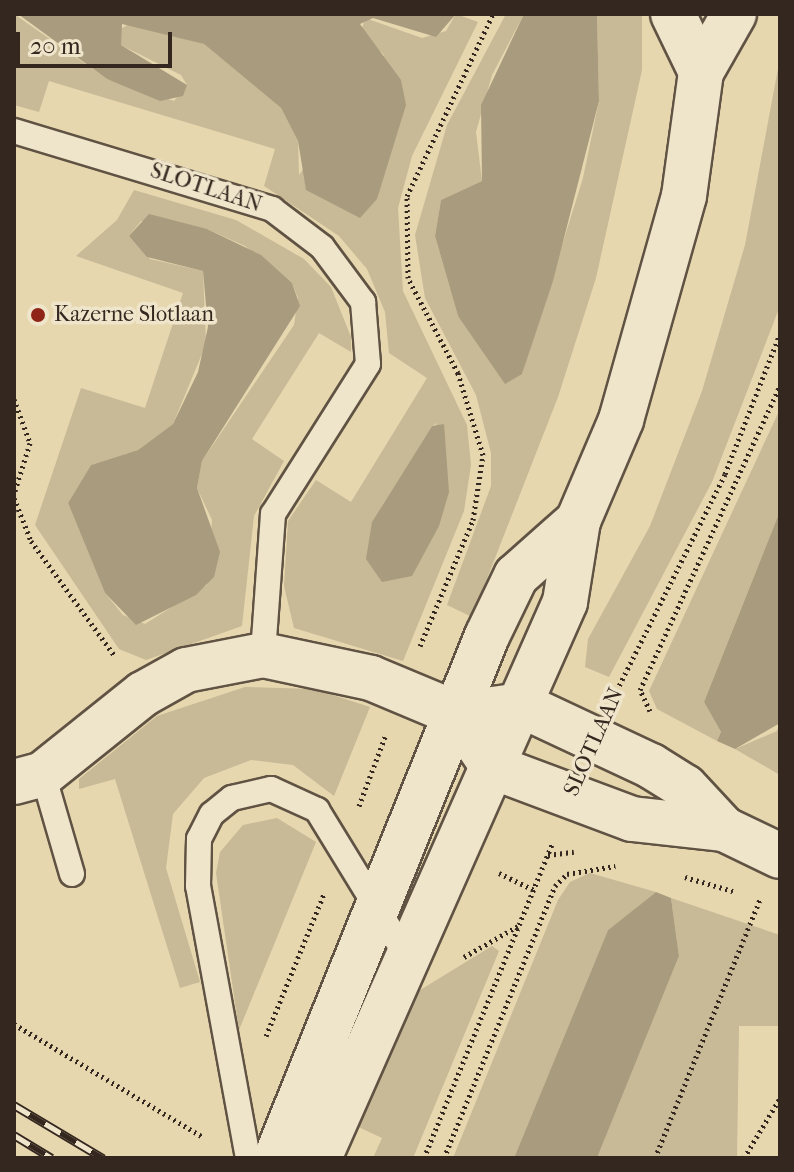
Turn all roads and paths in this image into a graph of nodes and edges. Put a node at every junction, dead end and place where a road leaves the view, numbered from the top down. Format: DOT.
graph roads {
  1 [pos="493,14"];
  2 [pos="673,14"];
  3 [pos="734,14"];
  4 [pos="701,72"];
  5 [pos="14,131"];
  6 [pos="780,334"];
  7 [pos="780,386"];
  8 [pos="14,399"];
  9 [pos="14,496"];
  10 [pos="578,521"];
  11 [pos="263,655"];
  12 [pos="402,692"];
  13 [pos="143,694"];
  14 [pos="521,705"];
  15 [pos="457,714"];
  16 [pos="594,738"];
  17 [pos="651,766"];
  18 [pos="493,767"];
  19 [pos="29,778"];
  20 [pos="369,781"];
  21 [pos="569,798"];
  22 [pos="360,805"];
  23 [pos="632,819"];
  24 [pos="724,829"];
  25 [pos="780,856"];
  26 [pos="72,874"];
  27 [pos="329,880"];
  28 [pos="760,899"];
  29 [pos="381,908"];
  30 [pos="407,957"];
  31 [pos="14,1024"];
  32 [pos="780,1098"];
  33 [pos="238,1106"];
  34 [pos="248,1158"];
  35 [pos="276,1158"];
  36 [pos="319,1158"];
  37 [pos="424,1158"];
  38 [pos="444,1158"];
  39 [pos="655,1158"];
  40 [pos="744,1158"];
  1 -- 12 [label="path"];
  2 -- 4 [label="street"];
  3 -- 4 [label="street"];
  4 -- 10 [label="street"];
  5 -- 11 [label="lane, SLOTLAAN"];
  6 -- 16 [label="path, SLOTLAAN"];
  7 -- 17 [label="path"];
  8 -- 9 [label="path"];
  9 -- 13 [label="path"];
  10 -- 14 [label="street"];
  10 -- 15 [label="street"];
  11 -- 12 [label="street"];
  11 -- 13 [label="street"];
  12 -- 15 [label="street"];
  13 -- 19 [label="street"];
  14 -- 15 [label="street"];
  14 -- 16 [label="street"];
  14 -- 18 [label="street"];
  15 -- 18 [label="street"];
  15 -- 29 [label="street"];
  16 -- 17 [label="street"];
  17 -- 24 [label="street"];
  18 -- 21 [label="street"];
  18 -- 30 [label="street"];
  19 -- 26 [label="lane"];
  20 -- 22 [label="path"];
  21 -- 23 [label="street"];
  21 -- 37 [label="path, SLOTLAAN"];
  23 -- 24 [label="street"];
  23 -- 38 [label="path"];
  24 -- 25 [label="street"];
  27 -- 33 [label="path"];
  28 -- 39 [label="path"];
  29 -- 30 [label="lane"];
  29 -- 33 [label="lane"];
  29 -- 35 [label="street"];
  30 -- 36 [label="street"];
  31 -- 33 [label="path"];
  32 -- 40 [label="path"];
  33 -- 34 [label="lane"];
}
